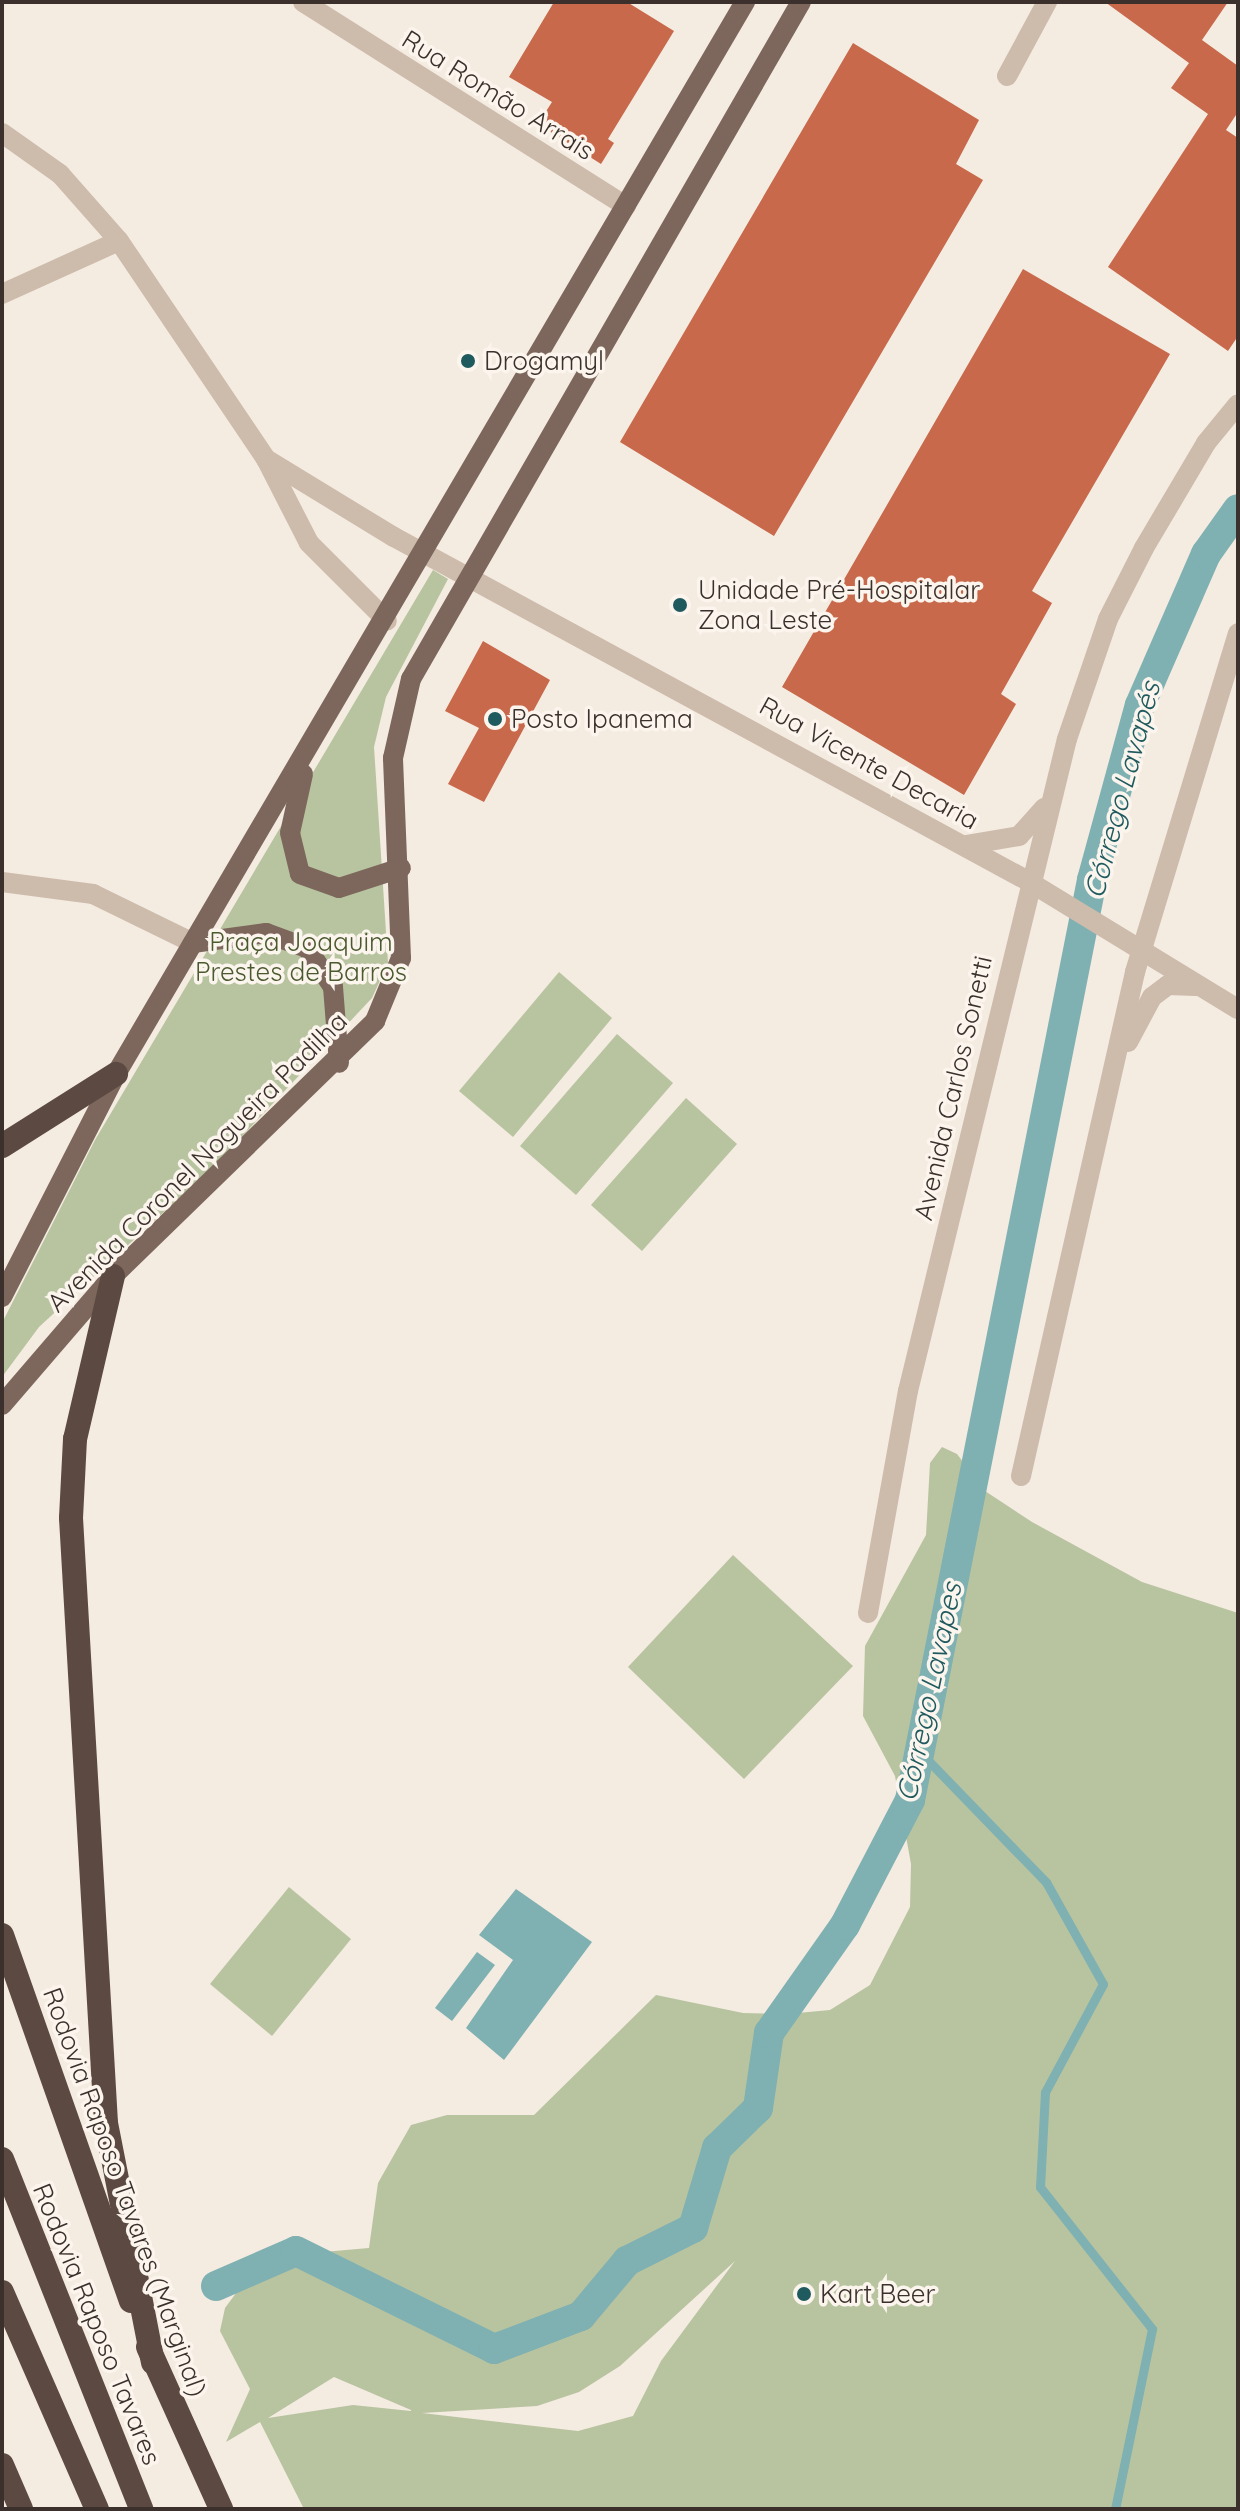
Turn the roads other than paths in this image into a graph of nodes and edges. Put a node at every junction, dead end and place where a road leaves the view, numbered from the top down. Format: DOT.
graph roads {
  1 [pos="303,2"];
  2 [pos="745,2"];
  3 [pos="801,2"];
  4 [pos="1047,2"];
  5 [pos="1007,76"];
  6 [pos="2,133"];
  7 [pos="626,206"];
  8 [pos="119,241"];
  9 [pos="2,294"];
  10 [pos="1238,404"];
  11 [pos="266,459"];
  12 [pos="423,552"];
  13 [pos="468,576"];
  14 [pos="387,621"];
  15 [pos="1238,633"];
  16 [pos="306,760"];
  17 [pos="1050,798"];
  18 [pos="963,845"];
  19 [pos="401,868"];
  20 [pos="1028,881"];
  21 [pos="2,882"];
  22 [pos="193,943"];
  23 [pos="1142,949"];
  24 [pos="1204,988"];
  25 [pos="1238,1009"];
  26 [pos="339,1063"];
  27 [pos="116,1074"];
  28 [pos="1097,1124"];
  29 [pos="2,1146"];
  30 [pos="113,1276"];
  31 [pos="2,1297"];
  32 [pos="2,1405"];
  33 [pos="1021,1476"];
  34 [pos="868,1613"];
  35 [pos="2,1935"];
  36 [pos="2,2159"];
  37 [pos="2,2292"];
  38 [pos="153,2362"];
  39 [pos="2,2465"];
  40 [pos="21,2509"];
  41 [pos="97,2509"];
  42 [pos="141,2509"];
  43 [pos="221,2509"];
  1 -- 7 [label="street, Rua Romão Arrais"];
  2 -- 7 [label="main road, Avenida Coronel Nogueira Padilha"];
  3 -- 13 [label="main road, Avenida Coronel Nogueira Padilha"];
  4 -- 5 [label="street"];
  6 -- 8 [label="street"];
  7 -- 12 [label="main road, Avenida Coronel Nogueira Padilha"];
  8 -- 9 [label="street"];
  8 -- 11 [label="street"];
  10 -- 17 [label="street, Avenida Carlos Sonetti"];
  11 -- 12 [label="street"];
  11 -- 14 [label="street"];
  12 -- 13 [label="street"];
  12 -- 14 [label="main road, Avenida Coronel Nogueira Padilha"];
  13 -- 18 [label="street, Rua Vicente Decaria"];
  13 -- 19 [label="main road, Avenida Coronel Nogueira Padilha"];
  14 -- 16 [label="main road, Avenida Coronel Nogueira Padilha"];
  15 -- 23 [label="street"];
  16 -- 19 [label="main road"];
  16 -- 22 [label="main road, Avenida Coronel Nogueira Padilha"];
  17 -- 18 [label="street, Avenida Carlos Sonetti"];
  17 -- 20 [label="street, Avenida Carlos Sonetti"];
  18 -- 20 [label="street, Rua Vicente Decaria"];
  19 -- 26 [label="main road, Avenida Coronel Nogueira Padilha"];
  20 -- 23 [label="street, Rua Vicente Decaria"];
  20 -- 34 [label="street, Avenida Carlos Sonetti"];
  21 -- 22 [label="street"];
  22 -- 26 [label="main road"];
  22 -- 27 [label="main road, Avenida Coronel Nogueira Padilha"];
  23 -- 24 [label="street, Rua Vicente Decaria"];
  23 -- 28 [label="street"];
  24 -- 25 [label="street, Rua Vicente Decaria"];
  24 -- 28 [label="street"];
  26 -- 30 [label="main road, Avenida Coronel Nogueira Padilha"];
  27 -- 29 [label="highway"];
  27 -- 31 [label="main road, Avenida Coronel Nogueira Padilha"];
  28 -- 33 [label="street"];
  30 -- 32 [label="main road, Avenida Coronel Nogueira Padilha"];
  30 -- 38 [label="highway"];
  35 -- 38 [label="highway, Rodovia Raposo Tavares (Marginal)"];
  36 -- 42 [label="highway, Rodovia Raposo Tavares"];
  37 -- 41 [label="highway"];
  38 -- 43 [label="highway, Rodovia Raposo Tavares (Marginal)"];
  39 -- 40 [label="highway"];
}
